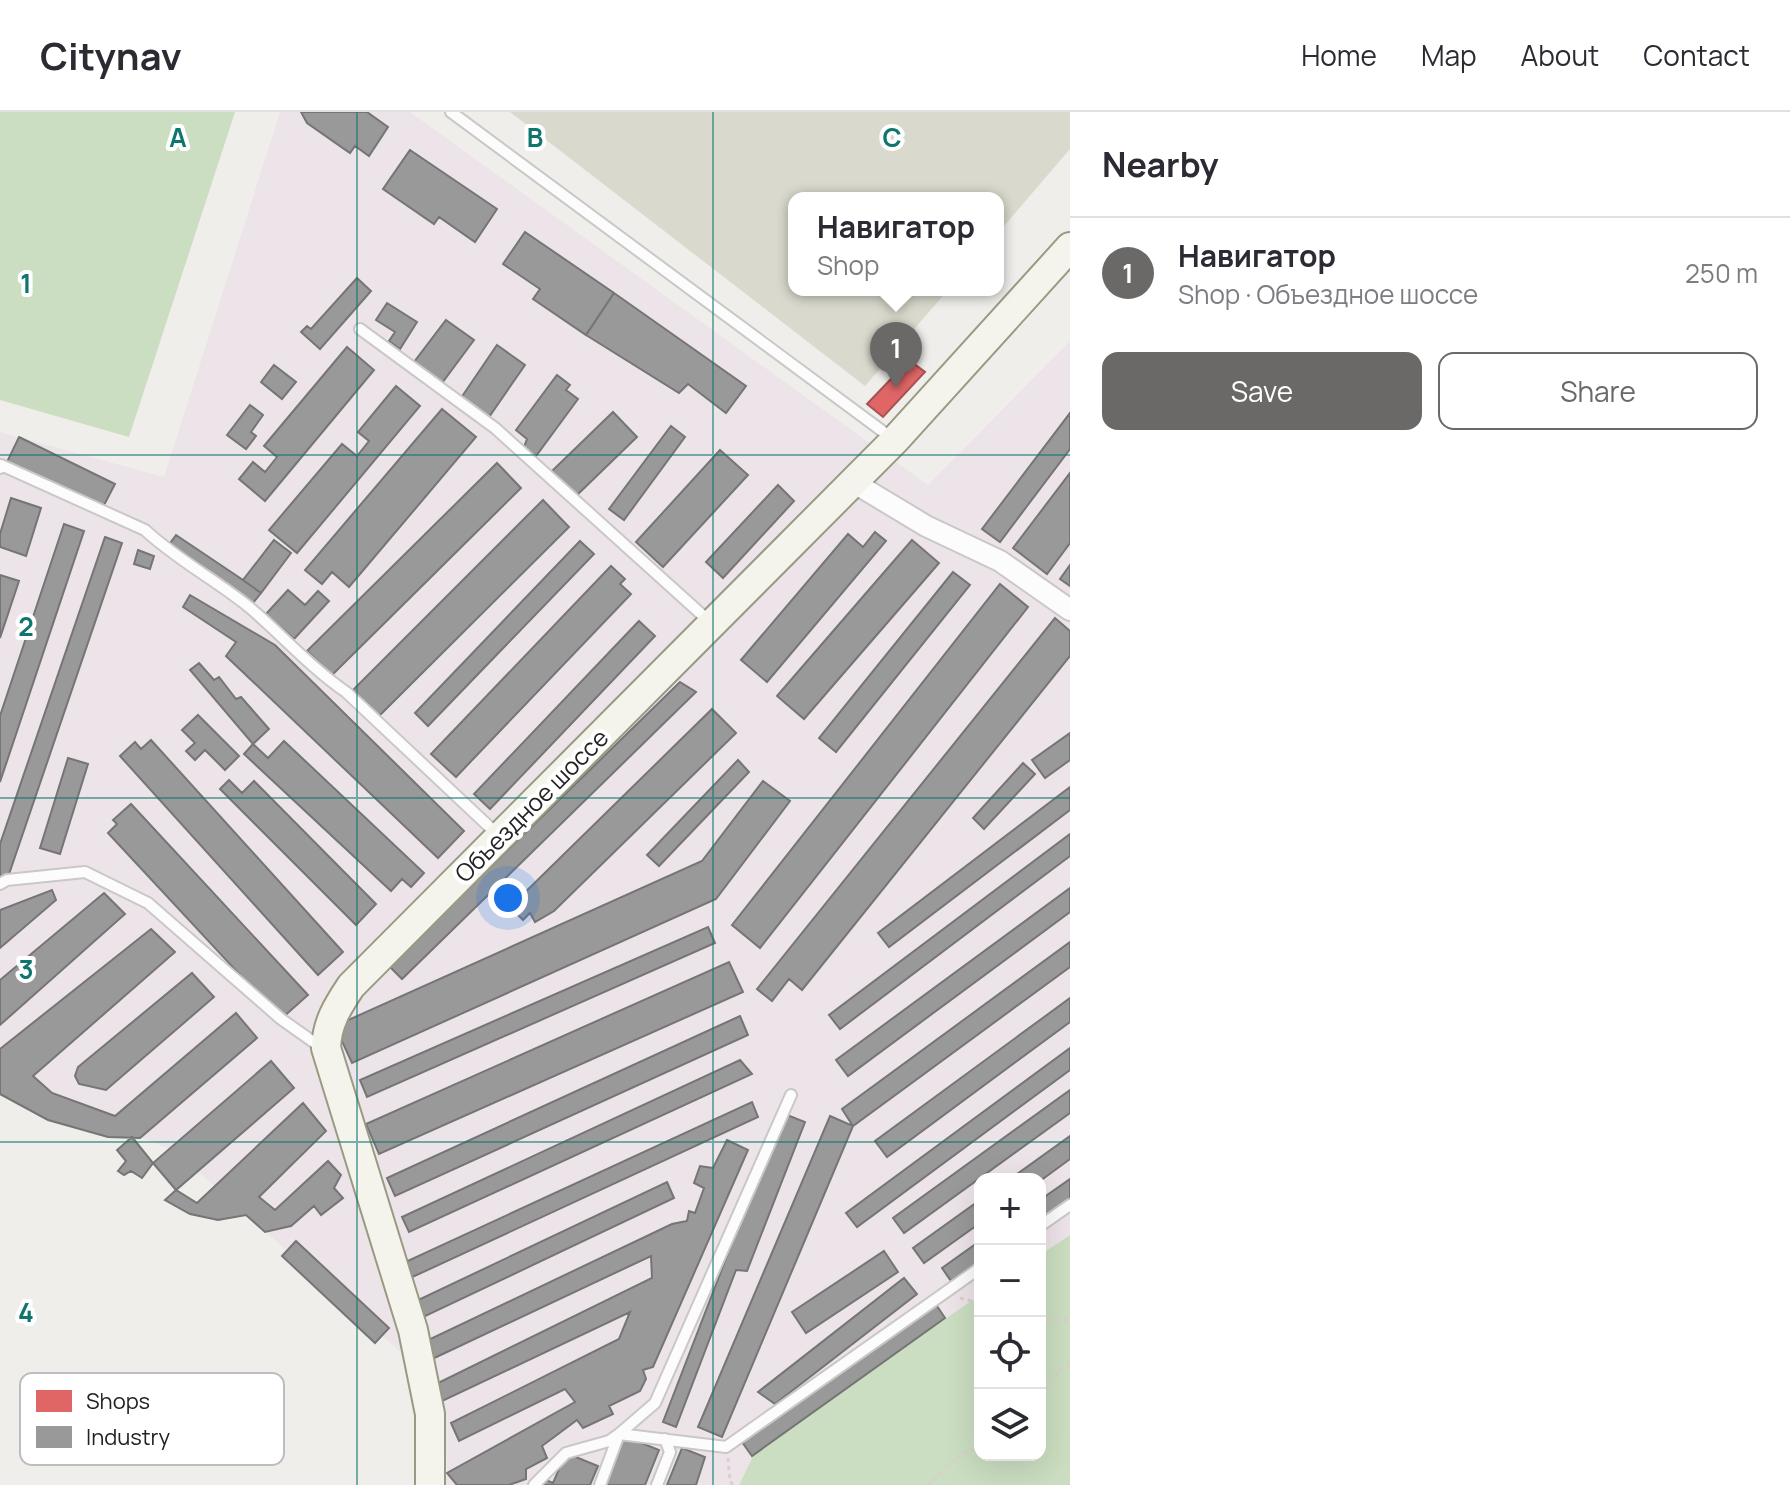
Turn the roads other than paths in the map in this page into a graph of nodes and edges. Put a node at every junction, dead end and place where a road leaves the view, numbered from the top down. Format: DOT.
graph roads {
  1 [pos="451,112"];
  2 [pos="1070,247"];
  3 [pos="360,329"];
  4 [pos="895,440"];
  5 [pos="0,468"];
  6 [pos="853,482"];
  7 [pos="1070,610"];
  8 [pos="712,624"];
  9 [pos="499,837"];
  10 [pos="0,884"];
  11 [pos="327,1051"];
  12 [pos="791,1095"];
  13 [pos="1070,1205"];
  14 [pos="1046,1222"];
  15 [pos="974,1272"];
  16 [pos="619,1434"];
  17 [pos="665,1439"];
  18 [pos="431,1485"];
  19 [pos="534,1485"];
  20 [pos="600,1485"];
  21 [pos="657,1485"];
  1 -- 4 [label="lane"];
  2 -- 4 [label="street, Объездное шоссе"];
  3 -- 8 [label="lane"];
  4 -- 6 [label="street, Объездное шоссе"];
  5 -- 9 [label="lane"];
  6 -- 7 [label="street"];
  6 -- 8 [label="street, Объездное шоссе"];
  8 -- 9 [label="street, Объездное шоссе"];
  9 -- 11 [label="street, Объездное шоссе"];
  10 -- 11 [label="lane"];
  11 -- 18 [label="street, Объездное шоссе"];
  12 -- 16 [label="lane"];
  13 -- 14 [label="lane"];
  15 -- 17 [label="lane"];
  16 -- 17 [label="lane"];
  16 -- 19 [label="lane"];
  16 -- 20 [label="lane"];
  17 -- 21 [label="lane"];
}
